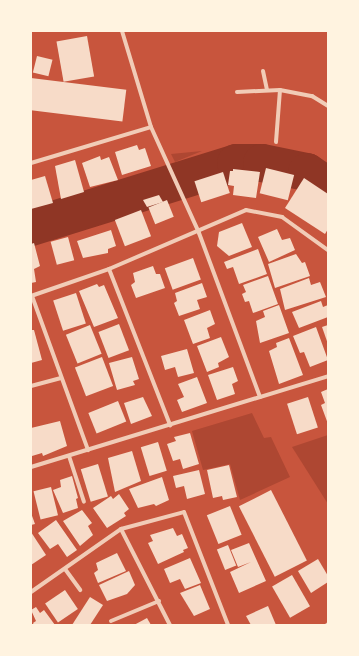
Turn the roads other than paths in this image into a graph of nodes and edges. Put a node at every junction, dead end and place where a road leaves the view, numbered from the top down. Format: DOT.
graph roads {
  1 [pos="122,31"];
  2 [pos="264,71"];
  3 [pos="267,90"];
  4 [pos="280,90"];
  5 [pos="237,92"];
  6 [pos="328,106"];
  7 [pos="151,127"];
  8 [pos="276,142"];
  9 [pos="31,163"];
  10 [pos="199,233"];
  11 [pos="328,250"];
  12 [pos="109,269"];
  13 [pos="31,296"];
  14 [pos="328,376"];
  15 [pos="61,378"];
  16 [pos="31,386"];
  17 [pos="260,397"];
  18 [pos="170,425"];
  19 [pos="88,450"];
  20 [pos="69,456"];
  21 [pos="31,467"];
  22 [pos="84,502"];
  23 [pos="121,529"];
  24 [pos="65,569"];
  25 [pos="80,590"];
  26 [pos="31,592"];
  27 [pos="159,601"];
  28 [pos="112,621"];
  29 [pos="170,625"];
  30 [pos="228,625"];
  1 -- 7 [label="street"];
  2 -- 3 [label="street"];
  3 -- 4 [label="street"];
  3 -- 5 [label="street"];
  4 -- 6 [label="street"];
  4 -- 8 [label="street"];
  7 -- 9 [label="street"];
  7 -- 10 [label="street"];
  10 -- 11 [label="street"];
  10 -- 12 [label="street"];
  10 -- 17 [label="street"];
  12 -- 13 [label="street"];
  12 -- 18 [label="street"];
  13 -- 15 [label="street"];
  14 -- 17 [label="street"];
  15 -- 16 [label="street"];
  15 -- 19 [label="street"];
  17 -- 18 [label="street"];
  18 -- 19 [label="street"];
  19 -- 20 [label="street"];
  20 -- 21 [label="street"];
  20 -- 22 [label="street"];
  23 -- 24 [label="street"];
  23 -- 27 [label="street"];
  23 -- 30 [label="street"];
  24 -- 25 [label="street"];
  24 -- 26 [label="street"];
  27 -- 28 [label="street"];
  27 -- 29 [label="street"];
}
